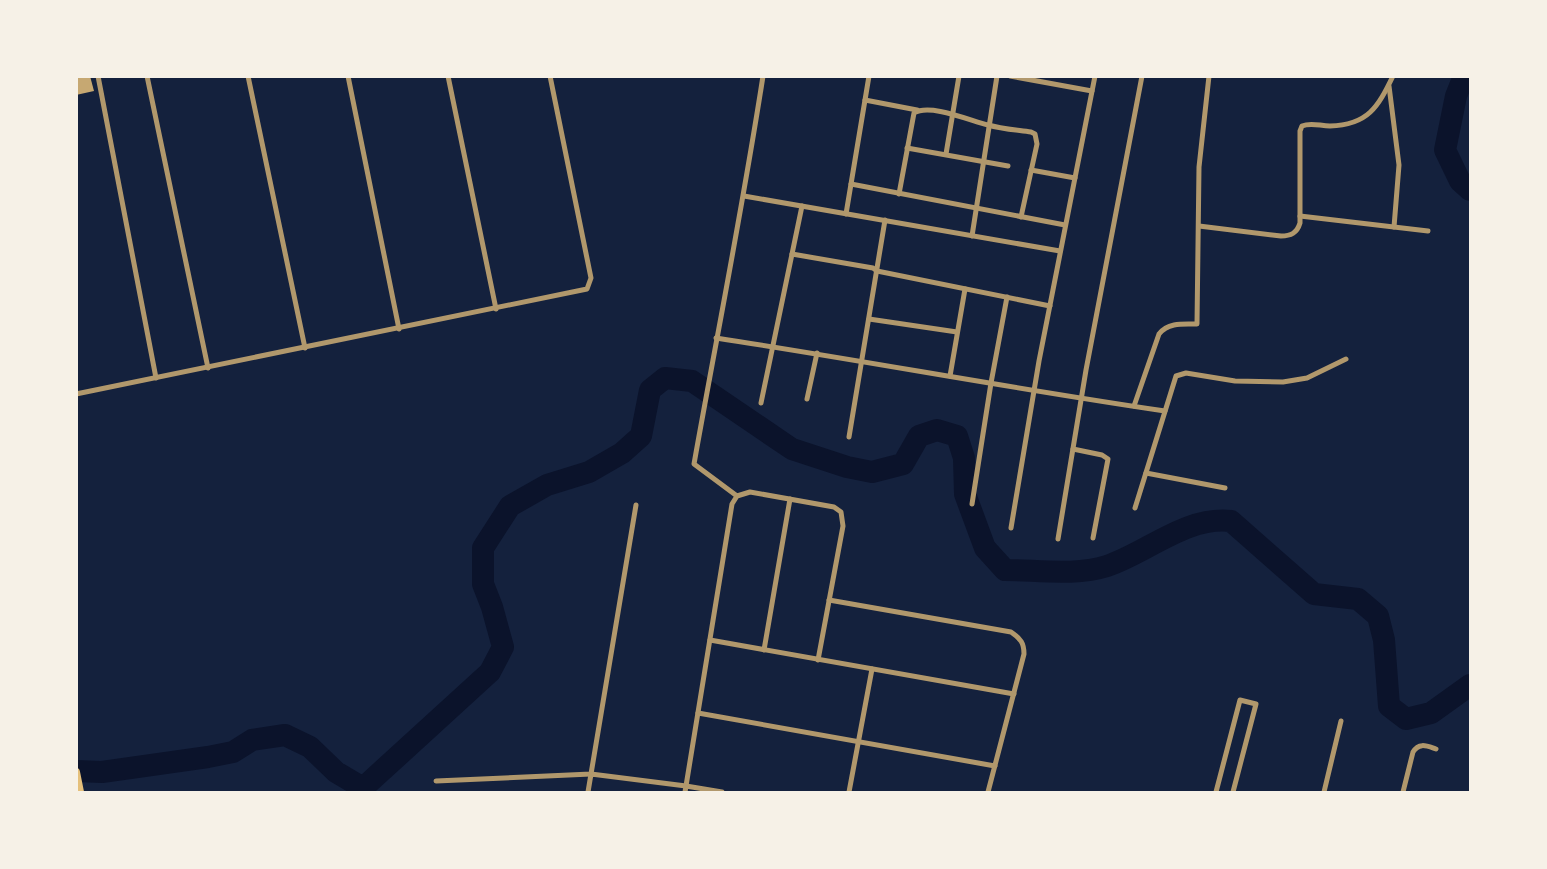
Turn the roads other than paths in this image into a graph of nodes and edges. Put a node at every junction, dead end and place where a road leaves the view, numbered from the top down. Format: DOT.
graph roads {
  1 [pos="98,76"];
  2 [pos="147,76"];
  3 [pos="248,76"];
  4 [pos="348,76"];
  5 [pos="448,76"];
  6 [pos="550,76"];
  7 [pos="763,76"];
  8 [pos="869,76"];
  9 [pos="959,76"];
  10 [pos="998,76"];
  11 [pos="1010,76"];
  12 [pos="1095,76"];
  13 [pos="1142,76"];
  14 [pos="1209,76"];
  15 [pos="1393,76"];
  16 [pos="1046,80"];
  17 [pos="1389,85"];
  18 [pos="1092,91"];
  19 [pos="865,100"];
  20 [pos="917,110"];
  21 [pos="953,115"];
  22 [pos="989,126"];
  23 [pos="907,148"];
  24 [pos="946,154"];
  25 [pos="984,161"];
  26 [pos="1008,166"];
  27 [pos="1030,170"];
  28 [pos="1075,178"];
  29 [pos="851,184"];
  30 [pos="899,194"];
  31 [pos="744,196"];
  32 [pos="802,206"];
  33 [pos="976,208"];
  34 [pos="846,214"];
  35 [pos="1300,216"];
  36 [pos="1021,217"];
  37 [pos="885,220"];
  38 [pos="1065,225"];
  39 [pos="1198,226"];
  40 [pos="1394,227"];
  41 [pos="1428,231"];
  42 [pos="972,236"];
  43 [pos="1060,251"];
  44 [pos="792,254"];
  45 [pos="877,271"];
  46 [pos="965,289"];
  47 [pos="1007,297"];
  48 [pos="1050,306"];
  49 [pos="496,309"];
  50 [pos="869,320"];
  51 [pos="399,329"];
  52 [pos="957,332"];
  53 [pos="716,338"];
  54 [pos="772,346"];
  55 [pos="305,348"];
  56 [pos="817,353"];
  57 [pos="1346,359"];
  58 [pos="862,360"];
  59 [pos="208,368"];
  60 [pos="950,376"];
  61 [pos="156,378"];
  62 [pos="991,383"];
  63 [pos="1034,391"];
  64 [pos="76,394"];
  65 [pos="1081,398"];
  66 [pos="807,399"];
  67 [pos="761,403"];
  68 [pos="1134,406"];
  69 [pos="1166,411"];
  70 [pos="849,437"];
  71 [pos="1073,449"];
  72 [pos="1146,472"];
  73 [pos="1225,488"];
  74 [pos="737,496"];
  75 [pos="790,499"];
  76 [pos="972,504"];
  77 [pos="636,505"];
  78 [pos="1135,508"];
  79 [pos="1011,528"];
  80 [pos="1093,538"];
  81 [pos="1058,539"];
  82 [pos="829,600"];
  83 [pos="710,640"];
  84 [pos="764,650"];
  85 [pos="818,660"];
  86 [pos="872,669"];
  87 [pos="1014,694"];
  88 [pos="698,713"];
  89 [pos="1341,721"];
  90 [pos="858,742"];
  91 [pos="1436,749"];
  92 [pos="995,766"];
  93 [pos="76,772"];
  94 [pos="591,774"];
  95 [pos="436,781"];
  96 [pos="685,789"];
  97 [pos="80,792"];
  98 [pos="588,792"];
  99 [pos="722,792"];
  100 [pos="849,792"];
  101 [pos="988,792"];
  102 [pos="1216,792"];
  103 [pos="1233,792"];
  104 [pos="1324,792"];
  105 [pos="1403,792"];
  1 -- 61 [label="street"];
  2 -- 59 [label="street"];
  3 -- 55 [label="street"];
  4 -- 51 [label="street"];
  5 -- 49 [label="street"];
  6 -- 49 [label="street"];
  7 -- 31 [label="street"];
  8 -- 19 [label="street"];
  9 -- 21 [label="street"];
  10 -- 22 [label="street"];
  11 -- 16 [label="street"];
  12 -- 18 [label="street"];
  13 -- 65 [label="street"];
  14 -- 39 [label="street"];
  15 -- 17 [label="street"];
  16 -- 18 [label="street"];
  17 -- 35 [label="street"];
  17 -- 40 [label="street"];
  18 -- 28 [label="street"];
  19 -- 20 [label="street"];
  19 -- 29 [label="street"];
  20 -- 21 [label="street"];
  20 -- 23 [label="street"];
  21 -- 22 [label="street"];
  21 -- 24 [label="street"];
  22 -- 25 [label="street"];
  22 -- 27 [label="street"];
  23 -- 24 [label="street"];
  23 -- 30 [label="street"];
  24 -- 25 [label="street"];
  25 -- 26 [label="street"];
  25 -- 33 [label="street"];
  27 -- 28 [label="street"];
  27 -- 36 [label="street"];
  28 -- 38 [label="street"];
  29 -- 30 [label="street"];
  29 -- 34 [label="street"];
  30 -- 33 [label="street"];
  31 -- 32 [label="street"];
  31 -- 53 [label="street"];
  32 -- 34 [label="street"];
  32 -- 44 [label="street"];
  33 -- 36 [label="street"];
  33 -- 42 [label="street"];
  34 -- 37 [label="street"];
  35 -- 39 [label="street"];
  35 -- 40 [label="street"];
  36 -- 38 [label="street"];
  37 -- 42 [label="street"];
  37 -- 45 [label="street"];
  38 -- 43 [label="street"];
  39 -- 68 [label="street"];
  40 -- 41 [label="street"];
  42 -- 43 [label="street"];
  43 -- 48 [label="street"];
  44 -- 45 [label="street"];
  44 -- 54 [label="street"];
  45 -- 46 [label="street"];
  45 -- 50 [label="street"];
  46 -- 47 [label="street"];
  46 -- 52 [label="street"];
  47 -- 48 [label="street"];
  47 -- 62 [label="street"];
  48 -- 63 [label="street"];
  49 -- 51 [label="street"];
  50 -- 52 [label="street"];
  50 -- 58 [label="street"];
  51 -- 55 [label="street"];
  52 -- 60 [label="street"];
  53 -- 54 [label="street"];
  53 -- 74 [label="street"];
  54 -- 56 [label="street"];
  54 -- 67 [label="street"];
  55 -- 59 [label="street"];
  56 -- 58 [label="street"];
  56 -- 66 [label="street"];
  57 -- 69 [label="street"];
  58 -- 60 [label="street"];
  58 -- 70 [label="street"];
  59 -- 61 [label="street"];
  60 -- 62 [label="street"];
  61 -- 64 [label="street"];
  62 -- 63 [label="street"];
  62 -- 76 [label="street"];
  63 -- 65 [label="street"];
  63 -- 79 [label="street"];
  65 -- 68 [label="street"];
  65 -- 71 [label="street"];
  68 -- 69 [label="street"];
  69 -- 72 [label="street"];
  71 -- 80 [label="street"];
  71 -- 81 [label="street"];
  72 -- 73 [label="street"];
  72 -- 78 [label="street"];
  74 -- 75 [label="street"];
  74 -- 83 [label="street"];
  75 -- 82 [label="street"];
  75 -- 84 [label="street"];
  77 -- 94 [label="street"];
  82 -- 85 [label="street"];
  82 -- 87 [label="street"];
  83 -- 84 [label="street"];
  83 -- 88 [label="street"];
  84 -- 85 [label="street"];
  85 -- 86 [label="street"];
  86 -- 87 [label="street"];
  86 -- 90 [label="street"];
  87 -- 92 [label="street"];
  88 -- 90 [label="street"];
  88 -- 96 [label="street"];
  89 -- 104 [label="street"];
  90 -- 92 [label="street"];
  90 -- 100 [label="street"];
  91 -- 105 [label="street"];
  92 -- 101 [label="street"];
  93 -- 97 [label="main road"];
  94 -- 95 [label="street"];
  94 -- 96 [label="street"];
  94 -- 98 [label="street"];
  96 -- 99 [label="street"];
  102 -- 103 [label="street"];
}
